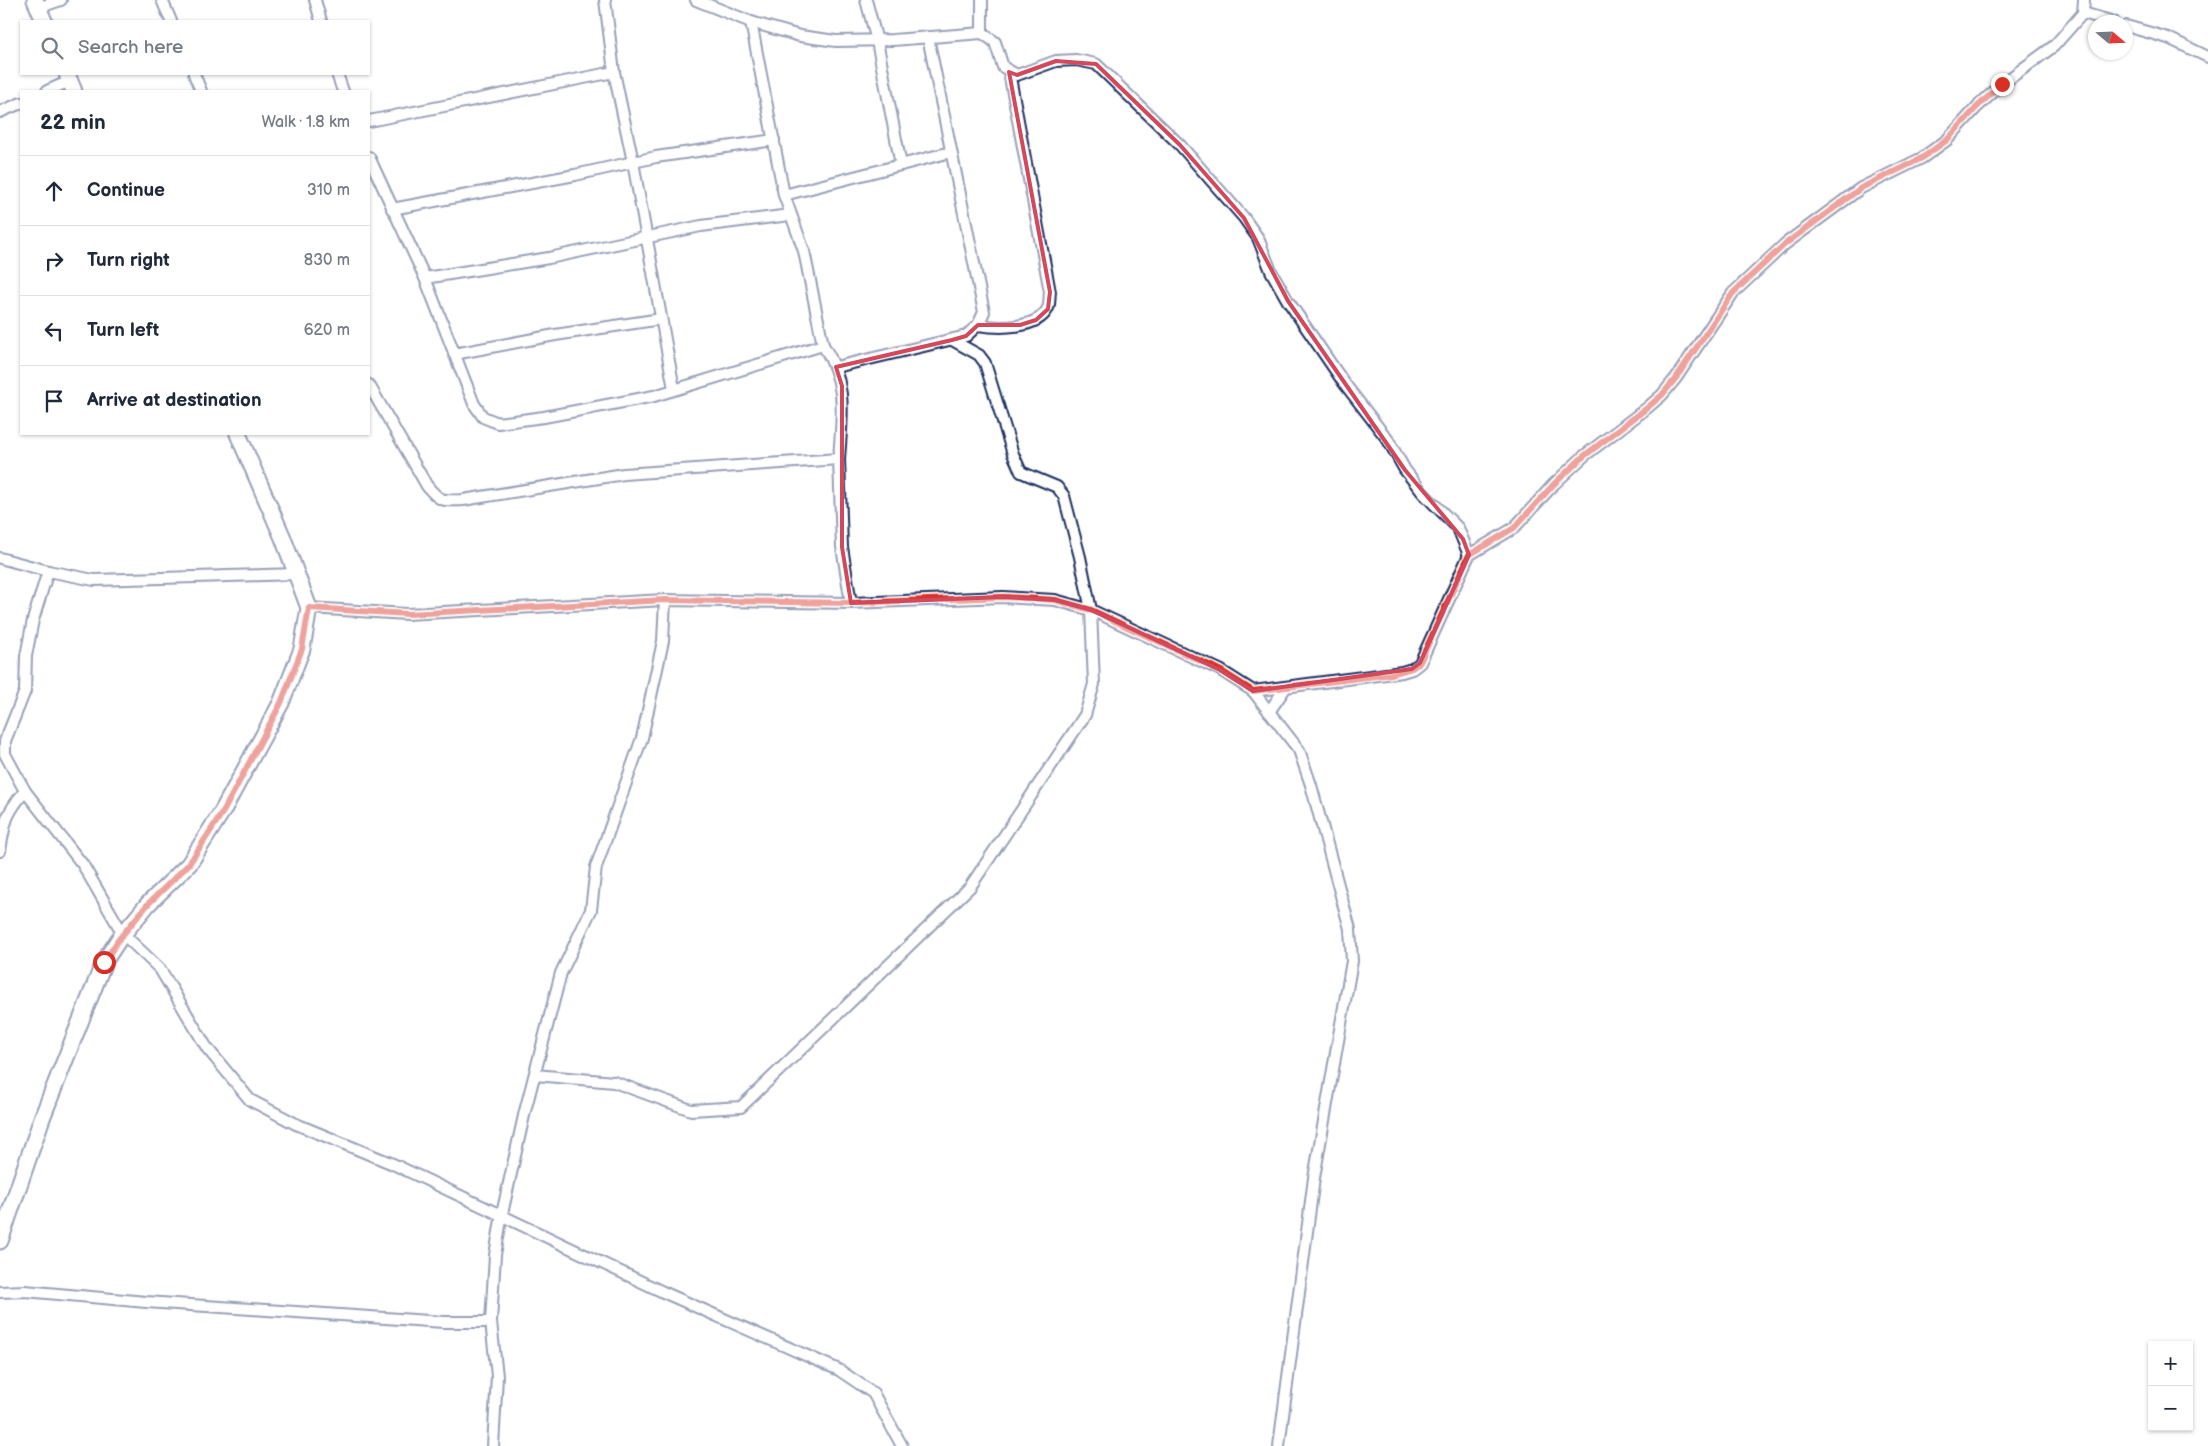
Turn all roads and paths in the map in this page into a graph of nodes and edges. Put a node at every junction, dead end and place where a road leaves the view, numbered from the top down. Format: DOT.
graph roads {
  1 [pos="61,0"];
  2 [pos="162,0"];
  3 [pos="315,0"];
  4 [pos="605,0"];
  5 [pos="696,0"];
  6 [pos="866,0"];
  7 [pos="982,0"];
  8 [pos="2084,0"];
  9 [pos="39,10"];
  10 [pos="2082,13"];
  11 [pos="2089,15"];
  12 [pos="171,20"];
  13 [pos="321,20"];
  14 [pos="751,22"];
  15 [pos="2133,28"];
  16 [pos="982,33"];
  17 [pos="928,37"];
  18 [pos="877,41"];
  19 [pos="2208,57"];
  20 [pos="614,72"];
  21 [pos="1010,72"];
  22 [pos="194,75"];
  23 [pos="337,75"];
  24 [pos="70,82"];
  25 [pos="50,90"];
  26 [pos="201,90"];
  27 [pos="343,90"];
  28 [pos="20,103"];
  29 [pos="0,112"];
  30 [pos="370,121"];
  31 [pos="774,140"];
  32 [pos="951,152"];
  33 [pos="370,159"];
  34 [pos="633,162"];
  35 [pos="901,165"];
  36 [pos="784,195"];
  37 [pos="392,209"];
  38 [pos="790,215"];
  39 [pos="646,236"];
  40 [pos="425,278"];
  41 [pos="661,319"];
  42 [pos="978,325"];
  43 [pos="952,340"];
  44 [pos="823,345"];
  45 [pos="454,354"];
  46 [pos="836,367"];
  47 [pos="370,387"];
  48 [pos="674,389"];
  49 [pos="238,435"];
  50 [pos="839,459"];
  51 [pos="1469,555"];
  52 [pos="0,558"];
  53 [pos="48,571"];
  54 [pos="297,574"];
  55 [pos="665,600"];
  56 [pos="851,603"];
  57 [pos="309,608"];
  58 [pos="1091,610"];
  59 [pos="1286,686"];
  60 [pos="1253,691"];
  61 [pos="1269,712"];
  62 [pos="25,791"];
  63 [pos="0,851"];
  64 [pos="123,934"];
  65 [pos="535,1075"];
  66 [pos="502,1214"];
  67 [pos="0,1241"];
  68 [pos="0,1292"];
  69 [pos="491,1322"];
  70 [pos="493,1446"];
  71 [pos="902,1446"];
  72 [pos="1279,1446"];
  1 -- 9 [label="street"];
  2 -- 12 [label="street"];
  3 -- 13 [label="street"];
  4 -- 20 [label="street"];
  5 -- 14 [label="street"];
  6 -- 18 [label="street"];
  7 -- 16 [label="street"];
  8 -- 10 [label="street"];
  10 -- 11 [label="street"];
  10 -- 51 [label="street"];
  14 -- 18 [label="street"];
  14 -- 31 [label="street"];
  15 -- 19 [label="street"];
  16 -- 17 [label="street"];
  16 -- 21 [label="street"];
  17 -- 18 [label="street"];
  17 -- 32 [label="street"];
  18 -- 35 [label="street"];
  20 -- 30 [label="street"];
  20 -- 34 [label="street"];
  21 -- 42 [label="street"];
  21 -- 51 [label="street"];
  22 -- 26 [label="street"];
  23 -- 27 [label="street"];
  24 -- 25 [label="street"];
  28 -- 29 [label="street"];
  31 -- 34 [label="street"];
  31 -- 36 [label="street"];
  32 -- 35 [label="street"];
  32 -- 42 [label="street"];
  33 -- 37 [label="street"];
  34 -- 37 [label="street"];
  34 -- 39 [label="street"];
  35 -- 36 [label="street"];
  36 -- 38 [label="street"];
  37 -- 40 [label="street"];
  38 -- 39 [label="street"];
  38 -- 44 [label="street"];
  39 -- 40 [label="street"];
  39 -- 41 [label="street"];
  40 -- 45 [label="street"];
  41 -- 45 [label="street"];
  41 -- 48 [label="street"];
  42 -- 43 [label="street"];
  43 -- 46 [label="street"];
  43 -- 58 [label="street"];
  44 -- 46 [label="street"];
  44 -- 48 [label="street"];
  45 -- 48 [label="street"];
  46 -- 50 [label="street"];
  47 -- 50 [label="street"];
  49 -- 54 [label="street"];
  50 -- 56 [label="street"];
  51 -- 59 [label="street"];
  52 -- 53 [label="street"];
  53 -- 54 [label="street"];
  53 -- 62 [label="street"];
  54 -- 57 [label="street"];
  55 -- 56 [label="street"];
  55 -- 57 [label="street"];
  55 -- 65 [label="street"];
  56 -- 58 [label="street"];
  57 -- 64 [label="street"];
  58 -- 60 [label="street"];
  58 -- 65 [label="street"];
  59 -- 60 [label="street"];
  59 -- 61 [label="street"];
  60 -- 61 [label="street"];
  61 -- 72 [label="street"];
  62 -- 63 [label="street"];
  62 -- 64 [label="street"];
  64 -- 66 [label="street"];
  64 -- 67 [label="street"];
  65 -- 66 [label="street"];
  66 -- 69 [label="street"];
  66 -- 71 [label="street"];
  68 -- 69 [label="street"];
  69 -- 70 [label="street"];
}
